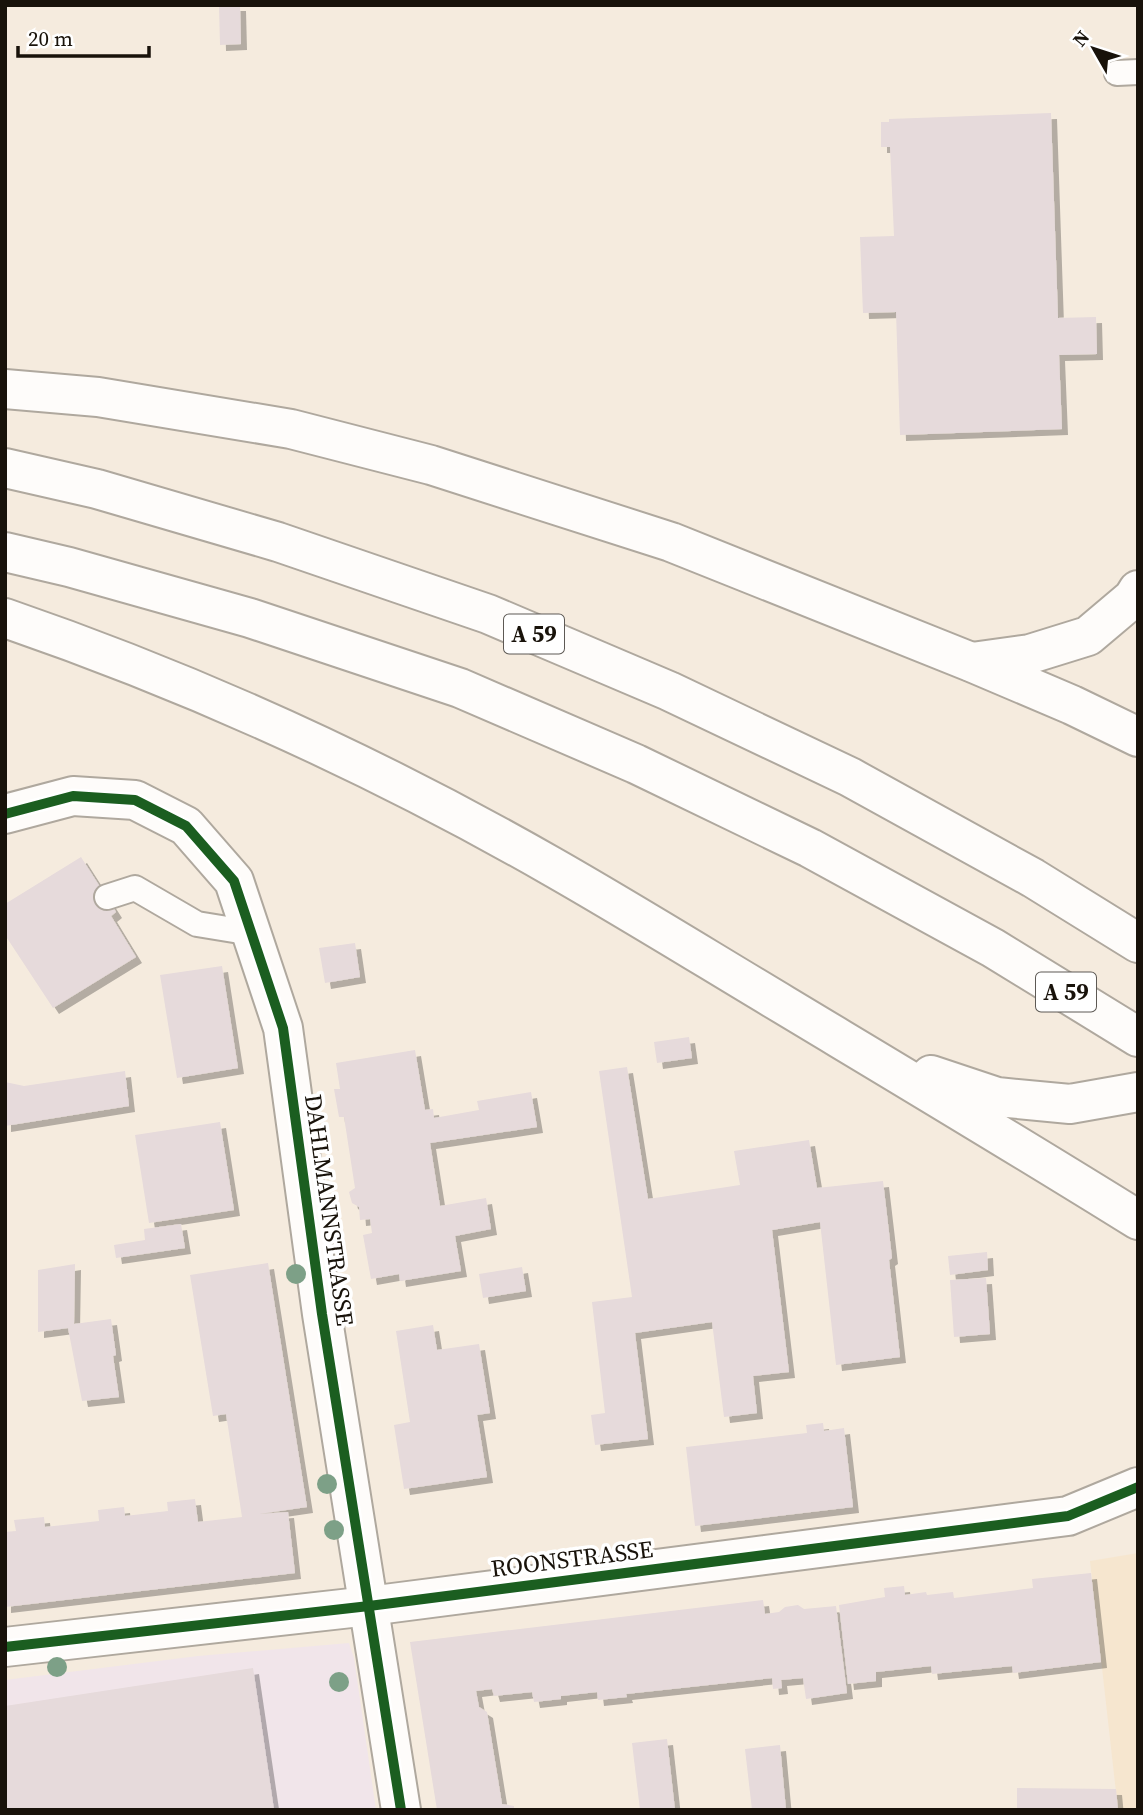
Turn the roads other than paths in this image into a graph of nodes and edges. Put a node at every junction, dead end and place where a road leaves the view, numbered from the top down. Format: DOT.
graph roads {
  1 [pos="5,389"];
  2 [pos="5,468"];
  3 [pos="5,552"];
  4 [pos="1138,590"];
  5 [pos="5,618"];
  6 [pos="971,662"];
  7 [pos="1138,737"];
  8 [pos="5,814"];
  9 [pos="107,897"];
  10 [pos="252,933"];
  11 [pos="1138,943"];
  12 [pos="1138,1037"];
  13 [pos="862,1052"];
  14 [pos="1138,1092"];
  15 [pos="1138,1220"];
  16 [pos="1138,1487"];
  17 [pos="369,1606"];
  18 [pos="5,1647"];
  19 [pos="401,1810"];
  1 -- 6 [label="main road"];
  2 -- 11 [label="main road, A 59"];
  3 -- 12 [label="main road, A 59"];
  4 -- 6 [label="main road"];
  5 -- 13 [label="main road"];
  6 -- 7 [label="main road"];
  8 -- 10 [label="main road, DAHLMANNSTRASSE"];
  9 -- 10 [label="lane"];
  10 -- 17 [label="main road, DAHLMANNSTRASSE"];
  13 -- 14 [label="main road"];
  13 -- 15 [label="main road"];
  16 -- 17 [label="main road, ROONSTRASSE"];
  17 -- 18 [label="main road, ROONSTRASSE"];
  17 -- 19 [label="main road, DAHLMANNSTRASSE"];
}
